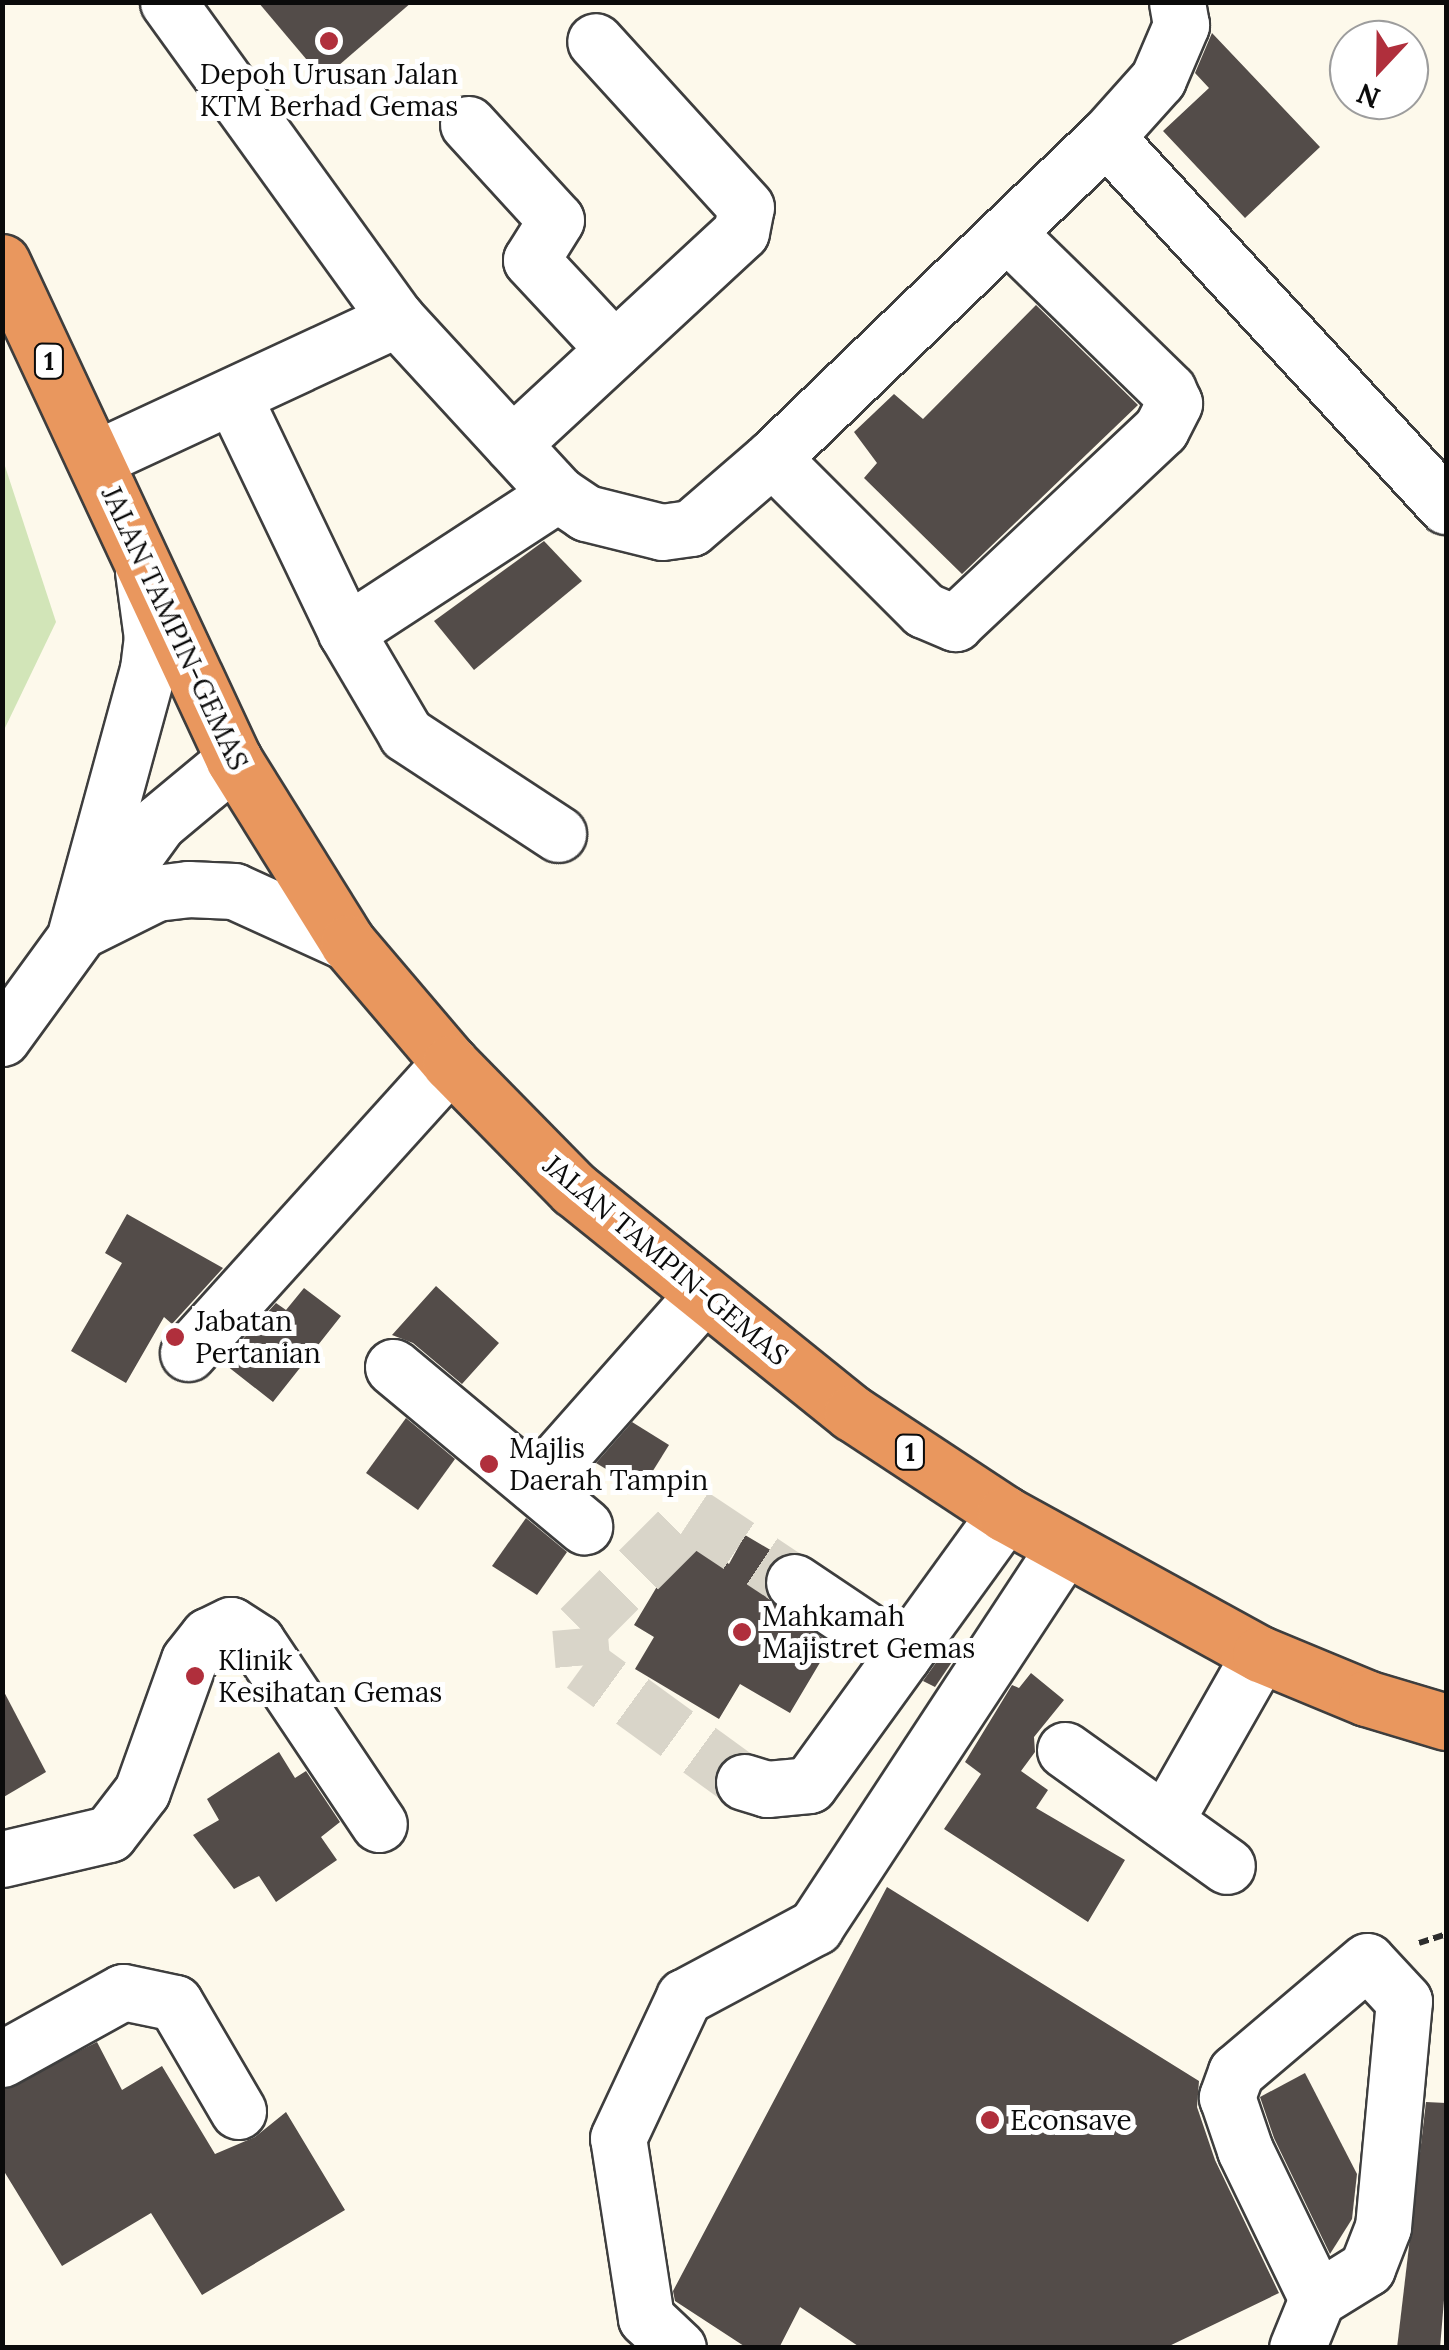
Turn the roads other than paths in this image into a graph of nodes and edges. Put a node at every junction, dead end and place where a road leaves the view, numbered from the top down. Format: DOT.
graph roads {
  1 [pos="168,2"];
  2 [pos="1187,10"];
  3 [pos="596,41"];
  4 [pos="468,124"];
  5 [pos="1106,138"];
  6 [pos="1007,232"];
  7 [pos="2,262"];
  8 [pos="397,318"];
  9 [pos="614,350"];
  10 [pos="233,396"];
  11 [pos="512,444"];
  12 [pos="772,458"];
  13 [pos="95,460"];
  14 [pos="558,494"];
  15 [pos="1446,506"];
  16 [pos="143,568"];
  17 [pos="346,632"];
  18 [pos="234,760"];
  19 [pos="558,834"];
  20 [pos="76,932"];
  21 [pos="348,943"];
  22 [pos="2,1038"];
  23 [pos="450,1063"];
  24 [pos="703,1295"];
  25 [pos="188,1353"];
  26 [pos="393,1366"];
  27 [pos="534,1485"];
  28 [pos="1005,1514"];
  29 [pos="584,1526"];
  30 [pos="1064,1550"];
  31 [pos="794,1582"];
  32 [pos="1260,1654"];
  33 [pos="903,1655"];
  34 [pos="1446,1722"];
  35 [pos="1065,1750"];
  36 [pos="744,1782"];
  37 [pos="1165,1821"];
  38 [pos="379,1824"];
  39 [pos="2,1858"];
  40 [pos="1226,1866"];
  41 [pos="2,2059"];
  42 [pos="238,2111"];
  43 [pos="1307,2324"];
  44 [pos="678,2348"];
  1 -- 8 [label="street"];
  2 -- 5 [label="street"];
  3 -- 9 [label="street"];
  4 -- 9 [label="street"];
  5 -- 6 [label="street"];
  5 -- 15 [label="street"];
  6 -- 12 [label="street"];
  6 -- 12 [label="street"];
  7 -- 13 [label="highway, JALAN TAMPIN-GEMAS / 1"];
  8 -- 10 [label="street"];
  8 -- 11 [label="street"];
  9 -- 11 [label="street"];
  10 -- 13 [label="street"];
  10 -- 17 [label="street"];
  11 -- 14 [label="street"];
  12 -- 14 [label="street"];
  13 -- 16 [label="highway, JALAN TAMPIN-GEMAS / 1"];
  14 -- 17 [label="street"];
  16 -- 18 [label="highway, JALAN TAMPIN-GEMAS / 1"];
  16 -- 20 [label="street"];
  17 -- 19 [label="street"];
  18 -- 20 [label="street"];
  18 -- 21 [label="highway, JALAN TAMPIN-GEMAS / 1"];
  20 -- 21 [label="street"];
  20 -- 22 [label="street"];
  21 -- 23 [label="highway, JALAN TAMPIN-GEMAS / 1"];
  23 -- 24 [label="highway, JALAN TAMPIN-GEMAS / 1"];
  23 -- 25 [label="street"];
  24 -- 27 [label="street"];
  24 -- 28 [label="highway, JALAN TAMPIN-GEMAS / 1"];
  26 -- 27 [label="street"];
  27 -- 29 [label="street"];
  28 -- 30 [label="highway, JALAN TAMPIN-GEMAS / 1"];
  28 -- 33 [label="street"];
  30 -- 32 [label="highway, JALAN TAMPIN-GEMAS / 1"];
  30 -- 44 [label="street"];
  31 -- 33 [label="street"];
  32 -- 34 [label="highway, JALAN TAMPIN-GEMAS / 1"];
  32 -- 37 [label="street"];
  33 -- 36 [label="street"];
  35 -- 37 [label="street"];
  37 -- 40 [label="street"];
  38 -- 39 [label="street"];
  41 -- 42 [label="street"];
  43 -- 43 [label="street"];
}
